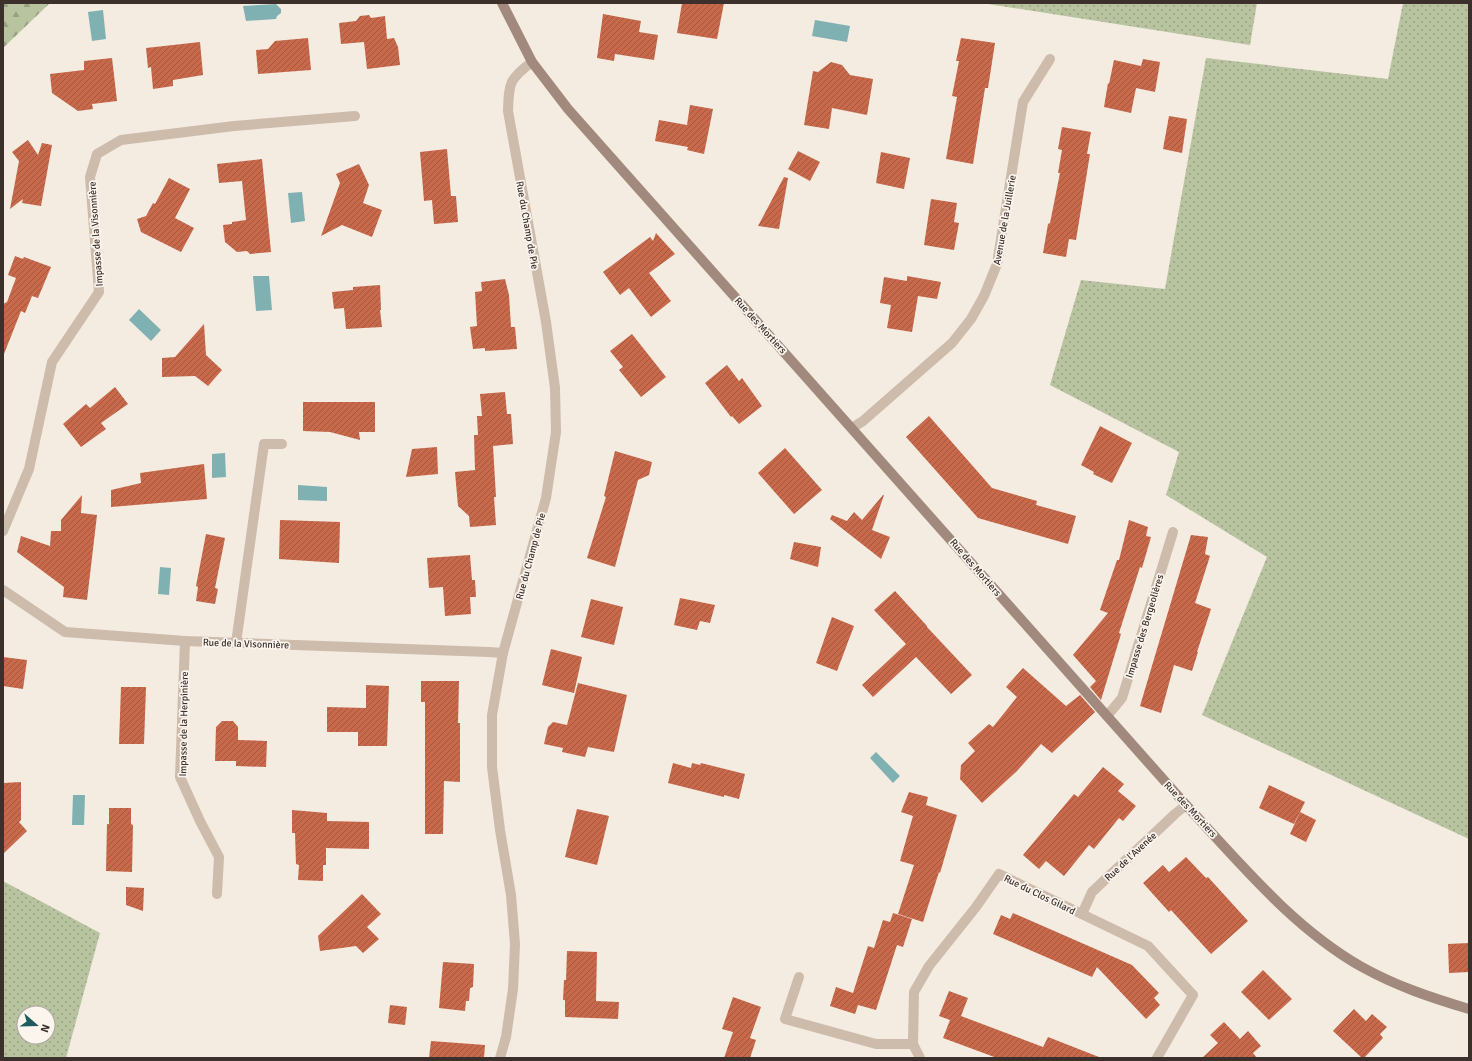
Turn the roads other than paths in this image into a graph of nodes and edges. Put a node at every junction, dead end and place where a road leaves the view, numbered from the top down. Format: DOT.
graph roads {
  1 [pos="502,3"];
  2 [pos="1050,59"];
  3 [pos="532,62"];
  4 [pos="355,116"];
  5 [pos="852,428"];
  6 [pos="282,444"];
  7 [pos="3,531"];
  8 [pos="1173,532"];
  9 [pos="3,590"];
  10 [pos="185,641"];
  11 [pos="236,643"];
  12 [pos="503,653"];
  13 [pos="1107,716"];
  14 [pos="1186,806"];
  15 [pos="216,894"];
  16 [pos="1082,914"];
  17 [pos="799,977"];
  18 [pos="1469,1009"];
  19 [pos="913,1044"];
  20 [pos="500,1058"];
  21 [pos="920,1058"];
  22 [pos="1158,1058"];
  1 -- 3 [label="street, Rue des Mortiers"];
  2 -- 5 [label="street, Avenue de la Juillerie"];
  3 -- 5 [label="street, Rue des Mortiers"];
  3 -- 12 [label="street, Rue du Champ de Pie"];
  4 -- 7 [label="street, Impasse de la Visonnière"];
  5 -- 13 [label="street, Rue des Mortiers"];
  6 -- 11 [label="street"];
  8 -- 13 [label="street, Impasse des Bergeolières"];
  9 -- 10 [label="street, Rue de la Visonnière"];
  10 -- 11 [label="street, Rue de la Visonnière"];
  10 -- 15 [label="street, Impasse de la Herpinière"];
  11 -- 12 [label="street, Rue de la Visonnière"];
  12 -- 20 [label="street, Rue du Champ de Pie"];
  13 -- 14 [label="street, Rue des Mortiers"];
  14 -- 16 [label="street, Rue de l'Avenée"];
  14 -- 18 [label="street, Rue des Mortiers"];
  16 -- 19 [label="street, Rue du Clos Gilard"];
  16 -- 22 [label="street, Rue du Clos Gilard"];
  17 -- 19 [label="street"];
  19 -- 21 [label="street, Rue du Clos Gilard"];
}
